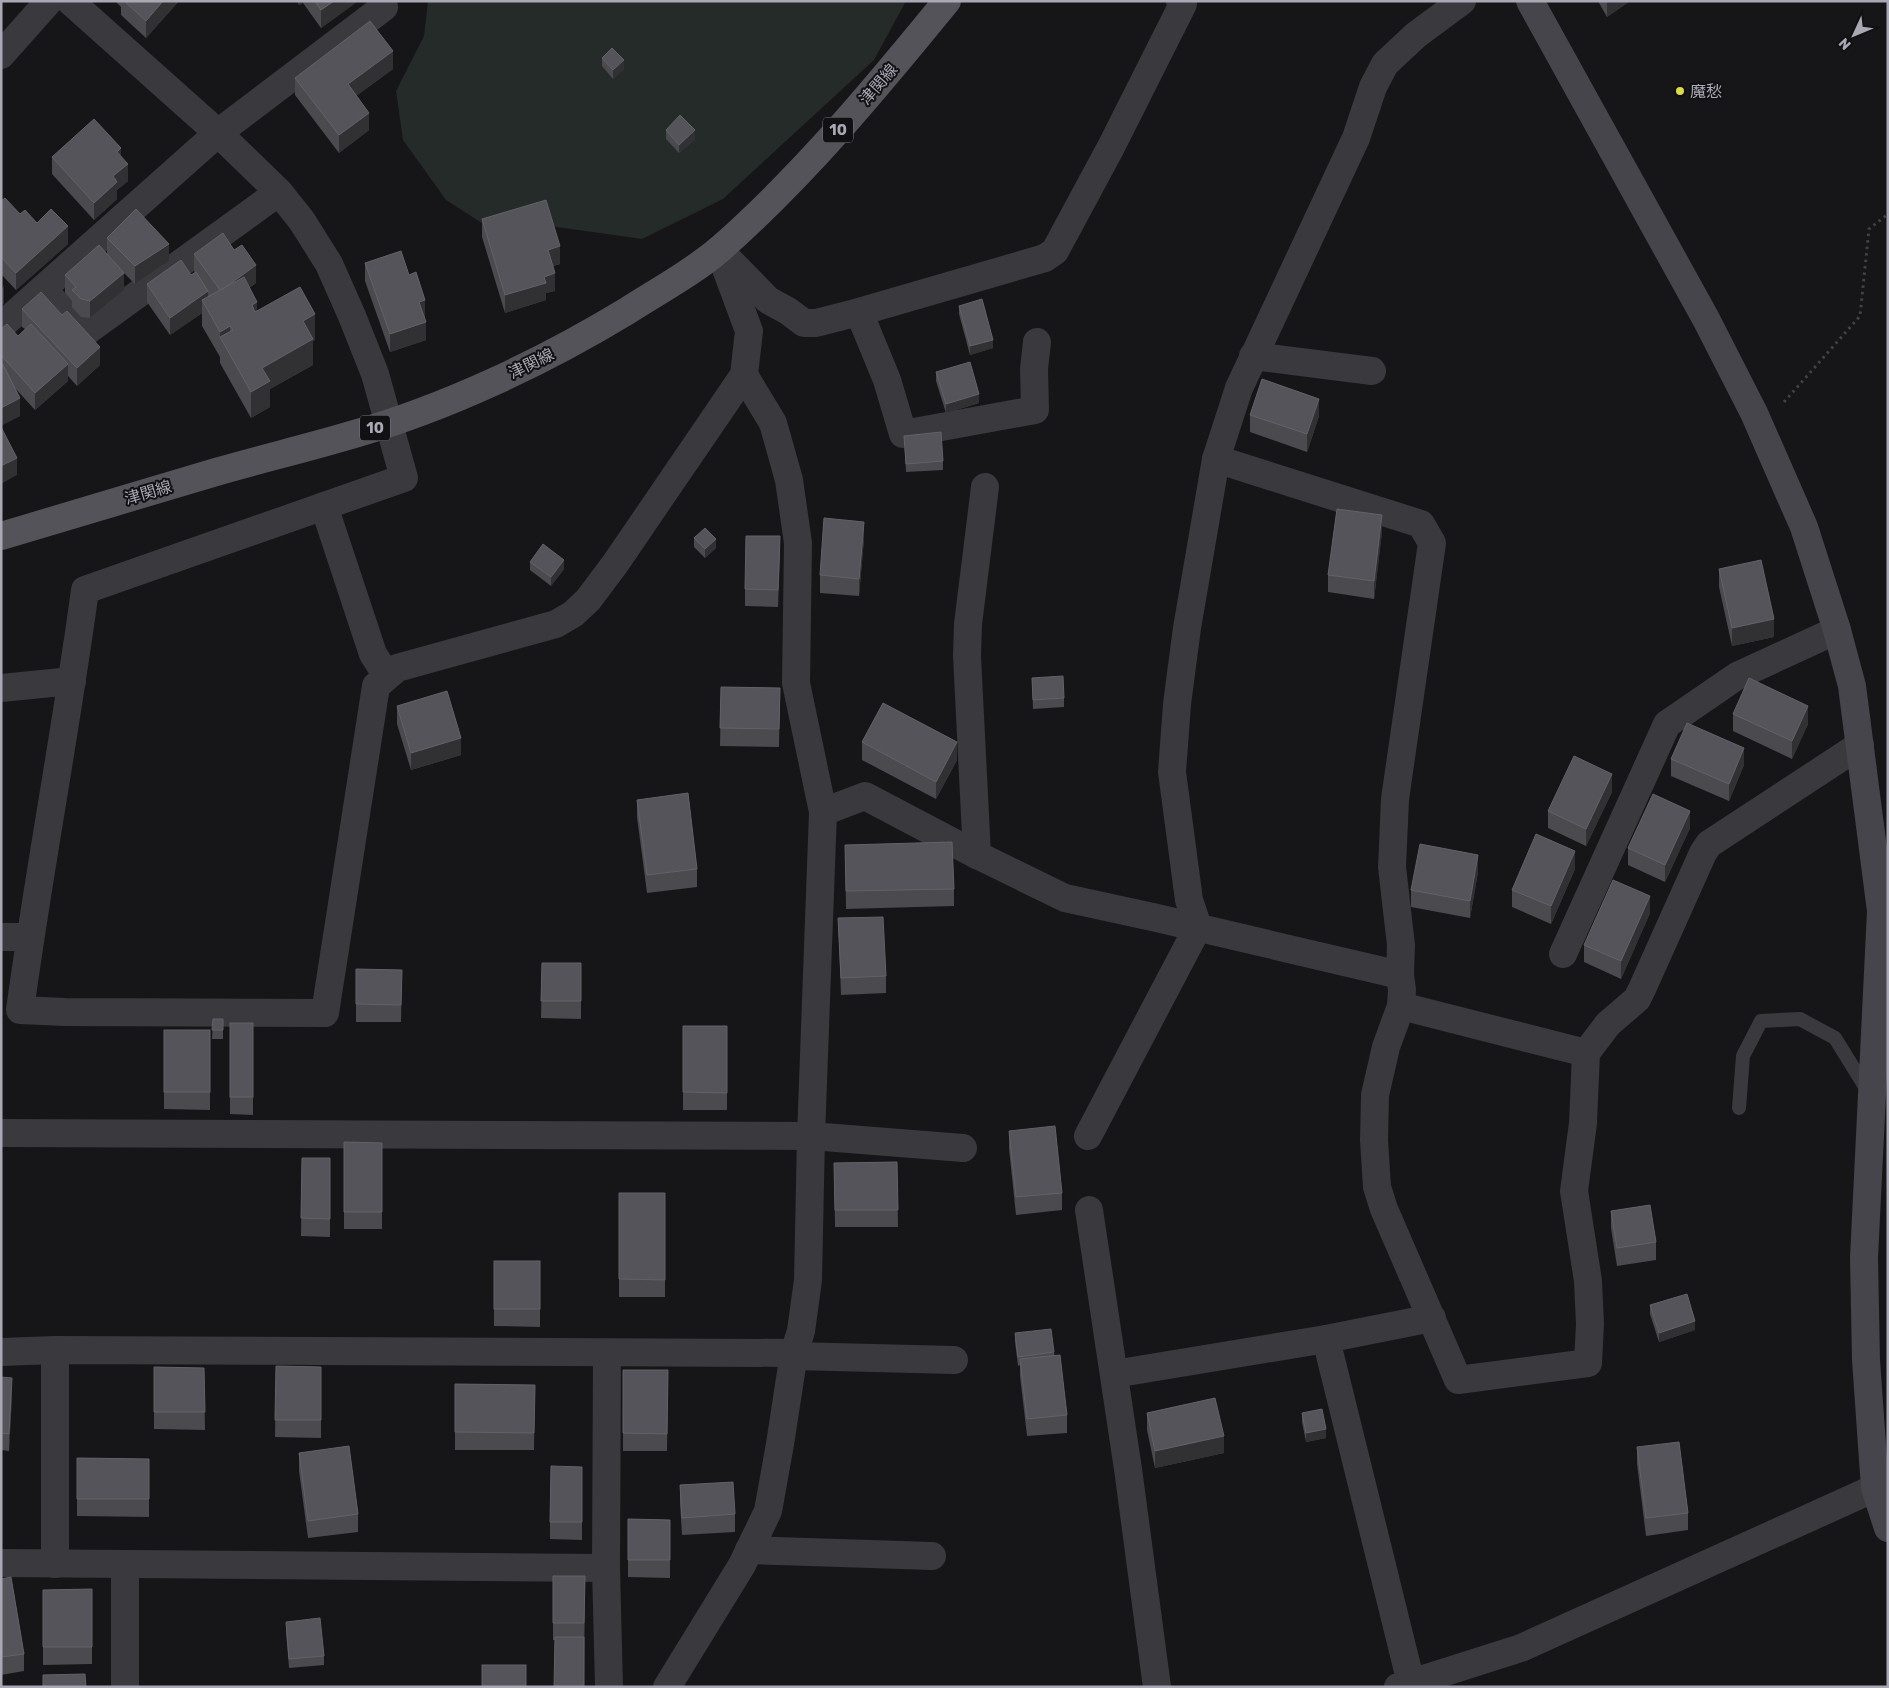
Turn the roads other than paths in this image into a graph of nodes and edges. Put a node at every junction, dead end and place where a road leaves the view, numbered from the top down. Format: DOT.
graph roads {
  1 [pos="49,1"];
  2 [pos="70,1"];
  3 [pos="381,1"];
  4 [pos="947,1"];
  5 [pos="1180,1"];
  6 [pos="1462,1"];
  7 [pos="1530,1"];
  8 [pos="1,55"];
  9 [pos="218,133"];
  10 [pos="278,192"];
  11 [pos="719,250"];
  12 [pos="43,289"];
  13 [pos="859,312"];
  14 [pos="1,326"];
  15 [pos="1037,342"];
  16 [pos="1253,356"];
  17 [pos="1372,371"];
  18 [pos="744,375"];
  19 [pos="390,423"];
  20 [pos="1216,459"];
  21 [pos="985,487"];
  22 [pos="324,506"];
  23 [pos="1,536"];
  24 [pos="1837,630"];
  25 [pos="387,676"];
  26 [pos="72,681"];
  27 [pos="1,688"];
  28 [pos="1860,745"];
  29 [pos="823,812"];
  30 [pos="978,855"];
  31 [pos="1198,927"];
  32 [pos="1,937"];
  33 [pos="30,937"];
  34 [pos="1563,954"];
  35 [pos="1400,975"];
  36 [pos="1401,1006"];
  37 [pos="1586,1053"];
  38 [pos="1872,1098"];
  39 [pos="1739,1108"];
  40 [pos="1,1133"];
  41 [pos="812,1136"];
  42 [pos="1088,1136"];
  43 [pos="963,1148"];
  44 [pos="1089,1210"];
  45 [pos="1432,1318"];
  46 [pos="1326,1340"];
  47 [pos="55,1350"];
  48 [pos="1,1352"];
  49 [pos="607,1354"];
  50 [pos="793,1355"];
  51 [pos="954,1360"];
  52 [pos="1114,1374"];
  53 [pos="1875,1488"];
  54 [pos="1888,1528"];
  55 [pos="749,1550"];
  56 [pos="932,1556"];
  57 [pos="1,1563"];
  58 [pos="55,1564"];
  59 [pos="125,1564"];
  60 [pos="606,1568"];
  61 [pos="1407,1685"];
  62 [pos="124,1687"];
  63 [pos="609,1687"];
  64 [pos="667,1687"];
  65 [pos="1157,1687"];
  1 -- 8 [label="street"];
  2 -- 9 [label="street"];
  3 -- 9 [label="street"];
  4 -- 11 [label="main road, 津関線 / 10"];
  5 -- 13 [label="street"];
  6 -- 16 [label="street"];
  7 -- 24 [label="street"];
  9 -- 10 [label="street"];
  9 -- 12 [label="street"];
  10 -- 12 [label="street"];
  10 -- 19 [label="street"];
  11 -- 13 [label="street"];
  11 -- 18 [label="street"];
  11 -- 19 [label="main road, 津関線 / 10"];
  12 -- 14 [label="street"];
  13 -- 15 [label="street"];
  16 -- 17 [label="street"];
  16 -- 20 [label="street"];
  18 -- 25 [label="street"];
  18 -- 29 [label="street"];
  19 -- 22 [label="street"];
  19 -- 23 [label="main road, 津関線 / 10"];
  20 -- 31 [label="street"];
  20 -- 35 [label="street"];
  21 -- 30 [label="street"];
  22 -- 25 [label="street"];
  22 -- 26 [label="street"];
  24 -- 28 [label="street"];
  24 -- 34 [label="street"];
  25 -- 33 [label="street"];
  26 -- 27 [label="street"];
  26 -- 33 [label="street"];
  28 -- 37 [label="street"];
  28 -- 38 [label="street"];
  29 -- 30 [label="street"];
  29 -- 41 [label="street"];
  30 -- 31 [label="street"];
  31 -- 35 [label="street"];
  31 -- 42 [label="street"];
  32 -- 33 [label="street"];
  35 -- 36 [label="street"];
  36 -- 37 [label="street"];
  36 -- 45 [label="street"];
  37 -- 45 [label="street"];
  38 -- 39 [label="lane"];
  38 -- 53 [label="street"];
  40 -- 41 [label="street"];
  41 -- 43 [label="street"];
  41 -- 50 [label="street"];
  44 -- 52 [label="street"];
  45 -- 46 [label="street"];
  46 -- 52 [label="street"];
  46 -- 61 [label="street"];
  47 -- 48 [label="street"];
  47 -- 49 [label="street"];
  47 -- 58 [label="street"];
  49 -- 50 [label="street"];
  49 -- 60 [label="street"];
  50 -- 51 [label="street"];
  50 -- 55 [label="street"];
  52 -- 65 [label="street"];
  53 -- 54 [label="street"];
  53 -- 61 [label="street"];
  55 -- 56 [label="street"];
  55 -- 64 [label="street"];
  57 -- 58 [label="street"];
  58 -- 59 [label="street"];
  59 -- 60 [label="street"];
  59 -- 62 [label="street"];
  60 -- 63 [label="street"];
}
